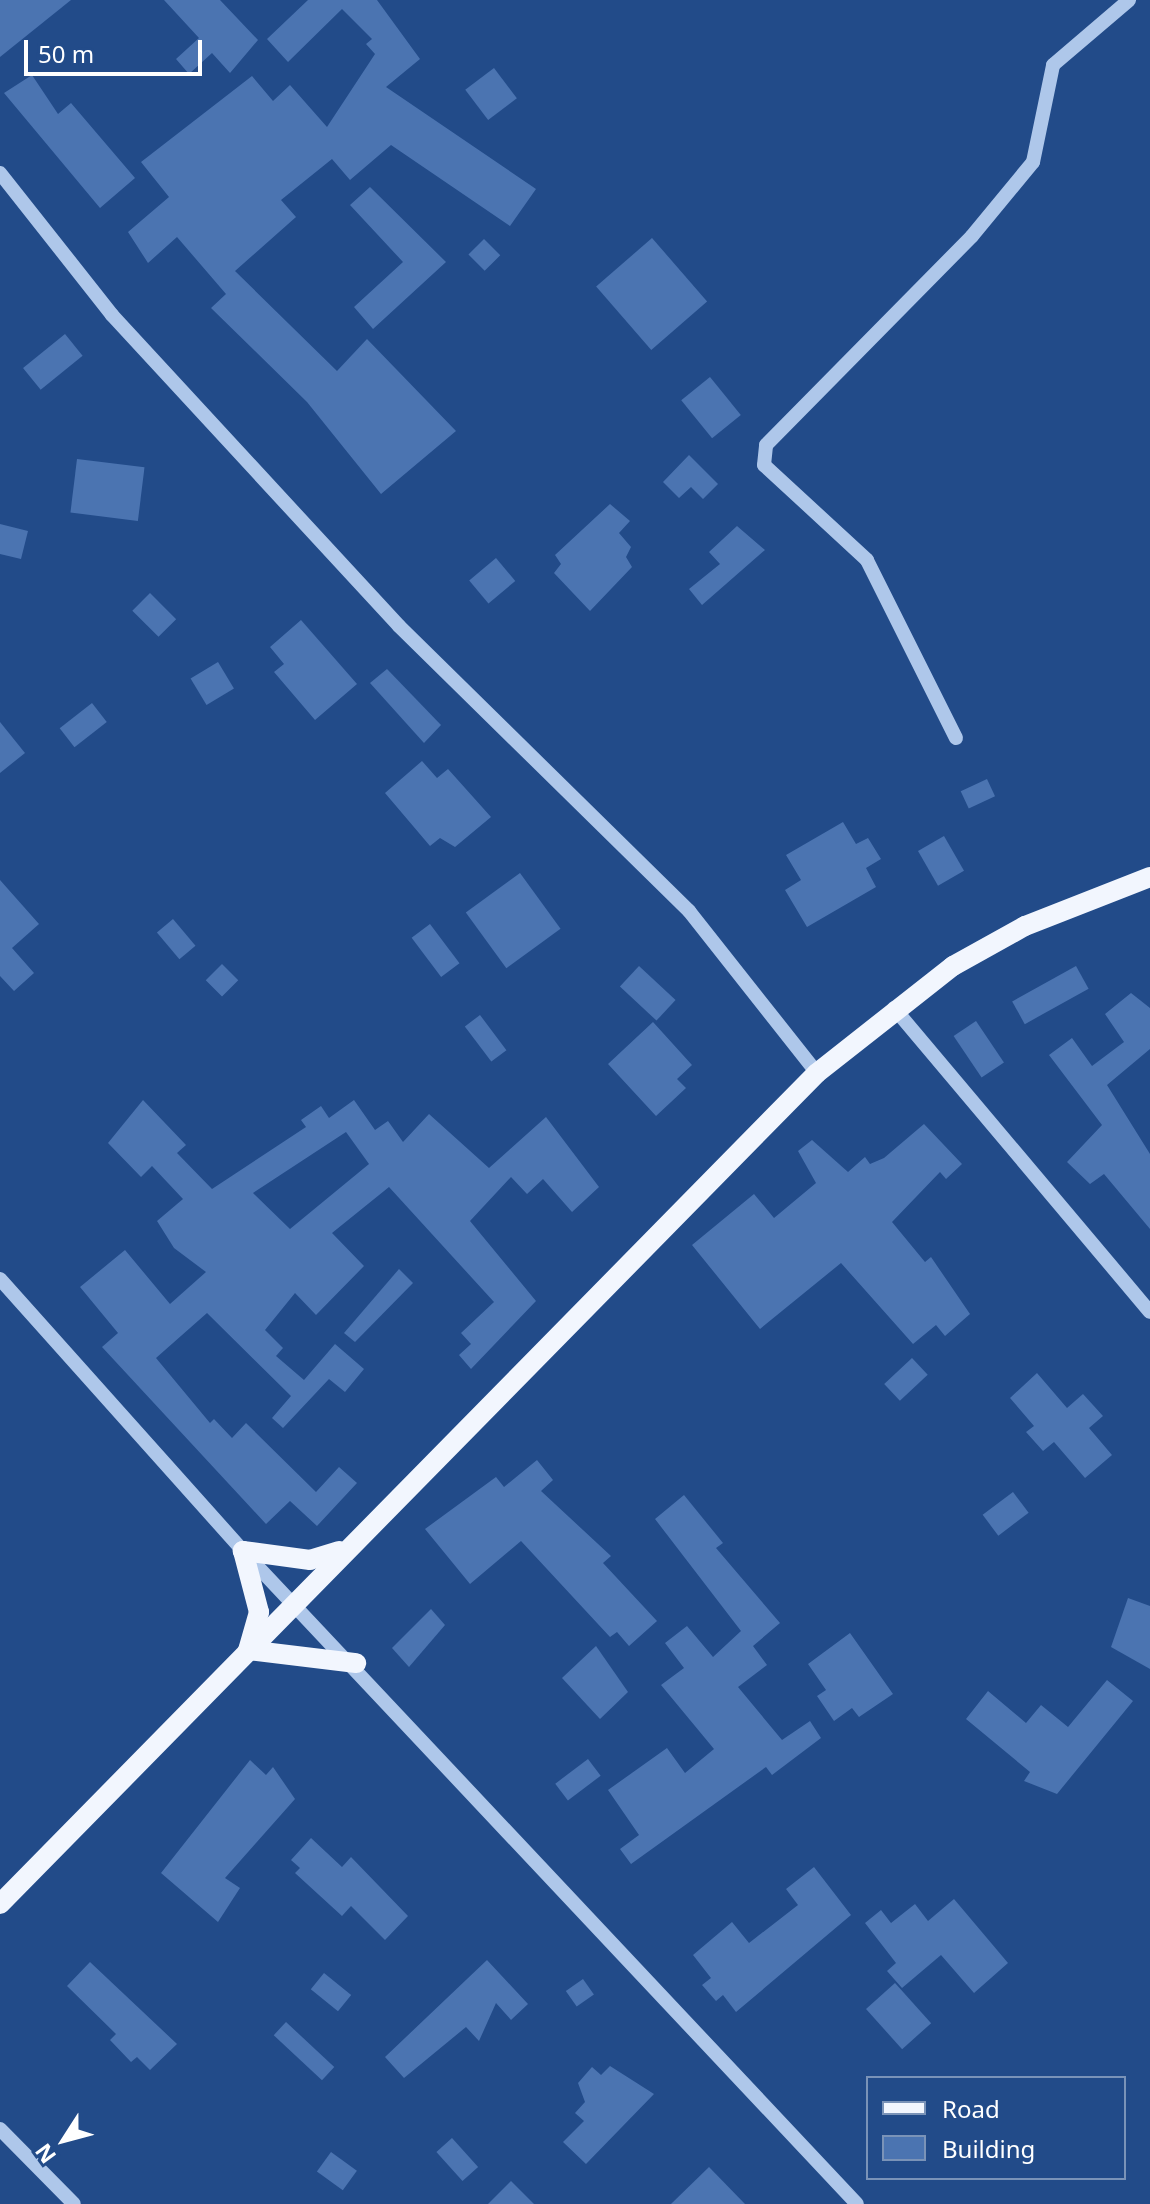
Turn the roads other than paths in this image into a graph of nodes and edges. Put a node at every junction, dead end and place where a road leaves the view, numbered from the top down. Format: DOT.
graph roads {
  1 [pos="1129,0"];
  2 [pos="0,173"];
  3 [pos="956,738"];
  4 [pos="1150,877"];
  5 [pos="894,1008"];
  6 [pos="817,1073"];
  7 [pos="0,1279"];
  8 [pos="1150,1312"];
  9 [pos="243,1551"];
  10 [pos="340,1551"];
  11 [pos="295,1598"];
  12 [pos="248,1650"];
  13 [pos="356,1663"];
  14 [pos="0,1904"];
  15 [pos="0,2129"];
  16 [pos="74,2204"];
  17 [pos="857,2204"];
  1 -- 3 [label="street"];
  2 -- 6 [label="street"];
  4 -- 5 [label="main road"];
  5 -- 6 [label="main road"];
  5 -- 8 [label="street"];
  6 -- 10 [label="main road"];
  7 -- 9 [label="street"];
  9 -- 10 [label="main road"];
  9 -- 11 [label="street"];
  9 -- 12 [label="main road"];
  10 -- 11 [label="main road"];
  11 -- 12 [label="main road"];
  11 -- 13 [label="street"];
  12 -- 13 [label="main road"];
  12 -- 14 [label="main road"];
  13 -- 17 [label="street"];
  15 -- 16 [label="street"];
}
